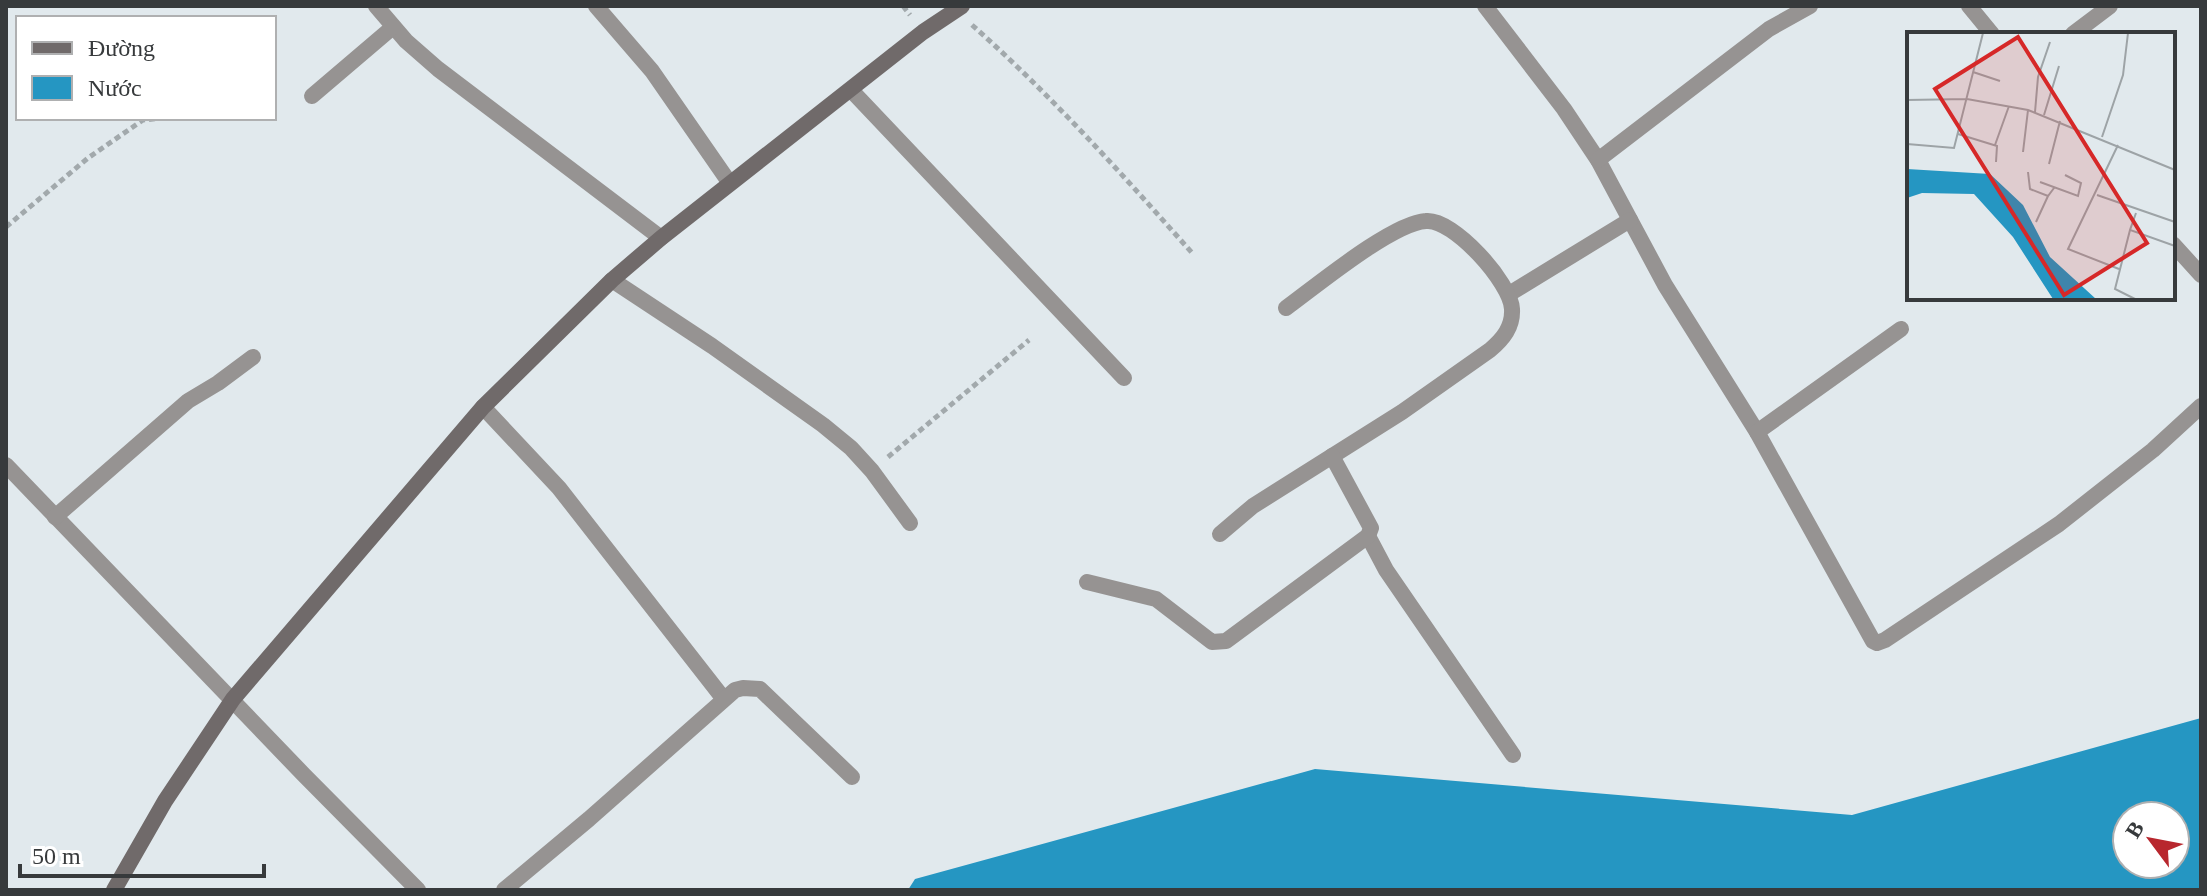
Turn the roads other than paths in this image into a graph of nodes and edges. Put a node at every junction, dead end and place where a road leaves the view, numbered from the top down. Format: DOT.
graph roads {
  1 [pos="376,6"];
  2 [pos="596,6"];
  3 [pos="1485,6"];
  4 [pos="1810,6"];
  5 [pos="1969,6"];
  6 [pos="2110,6"];
  7 [pos="959,8"];
  8 [pos="393,27"];
  9 [pos="1990,32"];
  10 [pos="2076,32"];
  11 [pos="851,90"];
  12 [pos="312,96"];
  13 [pos="1598,160"];
  14 [pos="729,182"];
  15 [pos="1630,220"];
  16 [pos="661,238"];
  17 [pos="2175,246"];
  18 [pos="2201,275"];
  19 [pos="612,280"];
  20 [pos="1509,294"];
  21 [pos="1286,308"];
  22 [pos="1901,329"];
  23 [pos="253,357"];
  24 [pos="1124,378"];
  25 [pos="2201,406"];
  26 [pos="483,407"];
  27 [pos="1757,432"];
  28 [pos="1332,456"];
  29 [pos="6,465"];
  30 [pos="55,517"];
  31 [pos="910,523"];
  32 [pos="1220,534"];
  33 [pos="1368,536"];
  34 [pos="1087,582"];
  35 [pos="723,698"];
  36 [pos="233,699"];
  37 [pos="1513,755"];
  38 [pos="852,777"];
  39 [pos="114,890"];
  40 [pos="418,890"];
  41 [pos="504,890"];
  1 -- 8 [label="street"];
  2 -- 14 [label="street"];
  3 -- 13 [label="street"];
  4 -- 13 [label="street"];
  5 -- 9 [label="street"];
  6 -- 10 [label="street"];
  7 -- 11 [label="street"];
  8 -- 12 [label="street"];
  8 -- 16 [label="street"];
  11 -- 14 [label="street"];
  11 -- 24 [label="street"];
  13 -- 15 [label="street"];
  14 -- 16 [label="street"];
  15 -- 20 [label="street"];
  15 -- 27 [label="street"];
  16 -- 19 [label="street"];
  17 -- 18 [label="street"];
  19 -- 26 [label="street"];
  19 -- 31 [label="street"];
  20 -- 21 [label="street"];
  20 -- 28 [label="street"];
  22 -- 27 [label="street"];
  23 -- 30 [label="street"];
  25 -- 27 [label="street"];
  26 -- 35 [label="street"];
  26 -- 36 [label="street"];
  28 -- 32 [label="street"];
  28 -- 33 [label="street"];
  29 -- 30 [label="street"];
  30 -- 36 [label="street"];
  33 -- 34 [label="street"];
  33 -- 37 [label="street"];
  35 -- 38 [label="street"];
  35 -- 41 [label="street"];
  36 -- 39 [label="street"];
  36 -- 40 [label="street"];
}
